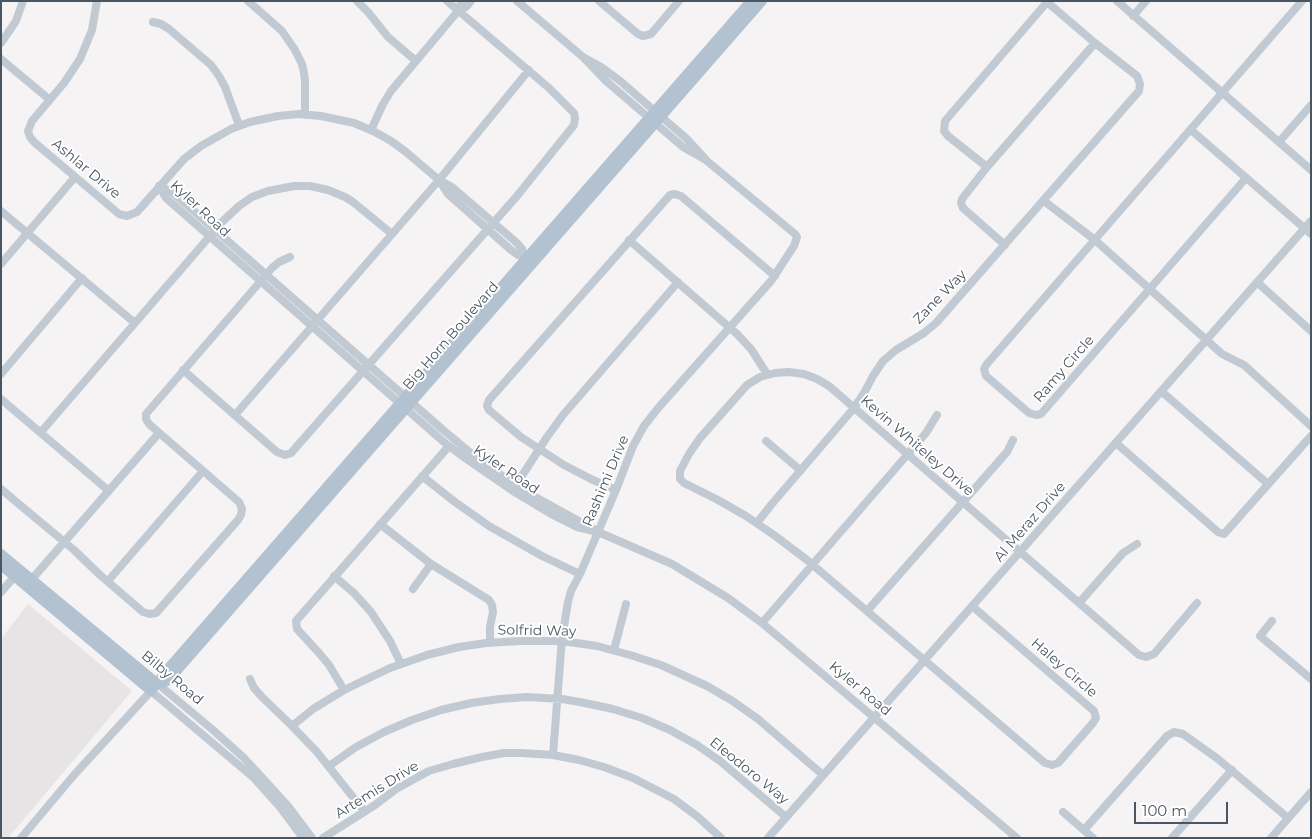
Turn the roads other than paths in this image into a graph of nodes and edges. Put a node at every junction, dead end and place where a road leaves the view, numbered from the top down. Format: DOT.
graph roads {
  1 [pos="23,1"];
  2 [pos="97,1"];
  3 [pos="248,1"];
  4 [pos="356,1"];
  5 [pos="447,1"];
  6 [pos="462,1"];
  7 [pos="471,1"];
  8 [pos="516,1"];
  9 [pos="599,1"];
  10 [pos="679,1"];
  11 [pos="751,1"];
  12 [pos="762,1"];
  13 [pos="1117,1"];
  14 [pos="1146,1"];
  15 [pos="1302,1"];
  16 [pos="1048,2"];
  17 [pos="458,11"];
  18 [pos="1133,16"];
  19 [pos="153,22"];
  20 [pos="1,43"];
  21 [pos="1095,43"];
  22 [pos="1,59"];
  23 [pos="416,61"];
  24 [pos="529,70"];
  25 [pos="1222,94"];
  26 [pos="50,100"];
  27 [pos="1311,105"];
  28 [pos="305,114"];
  29 [pos="655,117"];
  30 [pos="239,125"];
  31 [pos="371,130"];
  32 [pos="1191,130"];
  33 [pos="1279,142"];
  34 [pos="987,167"];
  35 [pos="1311,170"];
  36 [pos="75,177"];
  37 [pos="1246,178"];
  38 [pos="439,180"];
  39 [pos="159,186"];
  40 [pos="1044,201"];
  41 [pos="1,210"];
  42 [pos="1311,221"];
  43 [pos="490,226"];
  44 [pos="1308,231"];
  45 [pos="28,233"];
  46 [pos="212,233"];
  47 [pos="392,234"];
  48 [pos="629,240"];
  49 [pos="1095,240"];
  50 [pos="1005,245"];
  51 [pos="290,257"];
  52 [pos="526,258"];
  53 [pos="1,264"];
  54 [pos="774,276"];
  55 [pos="82,278"];
  56 [pos="264,278"];
  57 [pos="678,282"];
  58 [pos="1257,282"];
  59 [pos="1150,289"];
  60 [pos="135,323"];
  61 [pos="315,323"];
  62 [pos="730,327"];
  63 [pos="1311,331"];
  64 [pos="1207,340"];
  65 [pos="366,368"];
  66 [pos="183,370"];
  67 [pos="1,374"];
  68 [pos="767,374"];
  69 [pos="1161,391"];
  70 [pos="1,399"];
  71 [pos="405,402"];
  72 [pos="854,408"];
  73 [pos="235,415"];
  74 [pos="937,415"];
  75 [pos="1311,426"];
  76 [pos="40,432"];
  77 [pos="159,433"];
  78 [pos="1311,436"];
  79 [pos="1013,440"];
  80 [pos="766,441"];
  81 [pos="1116,443"];
  82 [pos="449,446"];
  83 [pos="538,449"];
  84 [pos="908,455"];
  85 [pos="800,470"];
  86 [pos="203,471"];
  87 [pos="422,476"];
  88 [pos="679,476"];
  89 [pos="1268,484"];
  90 [pos="516,485"];
  91 [pos="1,489"];
  92 [pos="109,490"];
  93 [pos="616,490"];
  94 [pos="962,502"];
  95 [pos="757,523"];
  96 [pos="380,524"];
  97 [pos="598,532"];
  98 [pos="65,542"];
  99 [pos="1137,544"];
  100 [pos="1020,552"];
  101 [pos="1,554"];
  102 [pos="431,564"];
  103 [pos="813,564"];
  104 [pos="1,565"];
  105 [pos="580,574"];
  106 [pos="15,576"];
  107 [pos="334,576"];
  108 [pos="32,579"];
  109 [pos="108,581"];
  110 [pos="413,590"];
  111 [pos="1,592"];
  112 [pos="1079,603"];
  113 [pos="1197,603"];
  114 [pos="626,604"];
  115 [pos="972,606"];
  116 [pos="867,611"];
  117 [pos="1272,621"];
  118 [pos="762,623"];
  119 [pos="562,641"];
  120 [pos="490,643"];
  121 [pos="614,650"];
  122 [pos="925,660"];
  123 [pos="401,664"];
  124 [pos="250,679"];
  125 [pos="1311,679"];
  126 [pos="154,687"];
  127 [pos="344,690"];
  128 [pos="558,699"];
  129 [pos="874,718"];
  130 [pos="292,726"];
  131 [pos="553,755"];
  132 [pos="329,766"];
  133 [pos="1232,770"];
  134 [pos="823,775"];
  135 [pos="1311,792"];
  136 [pos="282,810"];
  137 [pos="364,812"];
  138 [pos="1063,812"];
  139 [pos="786,817"];
  140 [pos="1288,818"];
  141 [pos="1084,830"];
  142 [pos="21,838"];
  143 [pos="303,838"];
  144 [pos="307,838"];
  145 [pos="312,838"];
  146 [pos="323,838"];
  147 [pos="721,838"];
  148 [pos="768,838"];
  149 [pos="1017,838"];
  150 [pos="1093,838"];
  151 [pos="1172,838"];
  152 [pos="1271,838"];
  1 -- 20 [label="street"];
  2 -- 26 [label="street, Ashlar Drive"];
  3 -- 28 [label="street"];
  4 -- 23 [label="street"];
  5 -- 17 [label="street"];
  6 -- 17 [label="street"];
  7 -- 17 [label="street"];
  8 -- 29 [label="street"];
  9 -- 10 [label="street"];
  11 -- 29 [label="main road, Big Horn Boulevard"];
  12 -- 29 [label="main road, Big Horn Boulevard"];
  13 -- 18 [label="street"];
  14 -- 18 [label="street"];
  15 -- 25 [label="street"];
  16 -- 21 [label="street"];
  16 -- 34 [label="street"];
  17 -- 23 [label="street"];
  17 -- 24 [label="street"];
  18 -- 25 [label="street"];
  19 -- 30 [label="street"];
  21 -- 34 [label="street"];
  21 -- 40 [label="street, Zane Way"];
  22 -- 26 [label="street"];
  23 -- 31 [label="street"];
  24 -- 38 [label="street"];
  24 -- 43 [label="street"];
  25 -- 32 [label="street"];
  25 -- 33 [label="street"];
  26 -- 36 [label="street, Ashlar Drive"];
  27 -- 33 [label="street"];
  28 -- 30 [label="street, Ashlar Drive"];
  28 -- 31 [label="street, Ashlar Drive"];
  29 -- 52 [label="main road, Big Horn Boulevard"];
  29 -- 54 [label="street, Rashimi Drive"];
  29 -- 71 [label="main road, Big Horn Boulevard"];
  30 -- 39 [label="street, Ashlar Drive"];
  31 -- 38 [label="street, Ashlar Drive"];
  32 -- 37 [label="street"];
  32 -- 49 [label="street"];
  33 -- 35 [label="street"];
  34 -- 50 [label="street"];
  36 -- 39 [label="street, Ashlar Drive"];
  36 -- 45 [label="street"];
  37 -- 44 [label="street"];
  37 -- 59 [label="street"];
  38 -- 43 [label="street, Ashlar Drive"];
  38 -- 47 [label="street"];
  39 -- 46 [label="street, Kyler Road"];
  40 -- 49 [label="street"];
  40 -- 50 [label="street, Zane Way"];
  41 -- 45 [label="street"];
  42 -- 44 [label="street, Al Meraz Drive"];
  43 -- 52 [label="street, Ashlar Drive"];
  43 -- 65 [label="street"];
  44 -- 58 [label="street, Al Meraz Drive"];
  45 -- 53 [label="street"];
  45 -- 55 [label="street"];
  46 -- 47 [label="street"];
  46 -- 56 [label="street, Kyler Road"];
  46 -- 60 [label="street"];
  47 -- 61 [label="street"];
  48 -- 54 [label="street"];
  48 -- 57 [label="street"];
  48 -- 83 [label="street"];
  49 -- 59 [label="street"];
  49 -- 59 [label="street, Ramy Circle"];
  50 -- 72 [label="street, Zane Way"];
  51 -- 56 [label="street"];
  52 -- 71 [label="main road, Big Horn Boulevard"];
  54 -- 62 [label="street, Rashimi Drive"];
  55 -- 60 [label="street"];
  55 -- 67 [label="street"];
  56 -- 61 [label="street, Kyler Road"];
  56 -- 66 [label="street"];
  57 -- 62 [label="street"];
  57 -- 83 [label="street"];
  58 -- 63 [label="street"];
  58 -- 64 [label="street, Al Meraz Drive"];
  59 -- 64 [label="street"];
  60 -- 76 [label="street"];
  61 -- 65 [label="street, Kyler Road"];
  61 -- 73 [label="street"];
  62 -- 68 [label="street"];
  62 -- 93 [label="street, Rashimi Drive"];
  64 -- 69 [label="street, Al Meraz Drive"];
  64 -- 75 [label="street"];
  65 -- 71 [label="street, Kyler Road"];
  65 -- 73 [label="street"];
  66 -- 73 [label="street"];
  66 -- 77 [label="street"];
  68 -- 72 [label="street, Kevin Whiteley Drive"];
  68 -- 88 [label="street, Kevin Whiteley Drive"];
  69 -- 81 [label="street, Al Meraz Drive"];
  69 -- 89 [label="street"];
  70 -- 76 [label="street"];
  71 -- 82 [label="street, Kyler Road"];
  71 -- 90 [label="street, Kyler Road"];
  71 -- 126 [label="main road, Big Horn Boulevard"];
  72 -- 84 [label="street, Kevin Whiteley Drive"];
  72 -- 85 [label="street, Zane Way"];
  74 -- 84 [label="street"];
  76 -- 92 [label="street"];
  77 -- 86 [label="street"];
  77 -- 92 [label="street"];
  78 -- 89 [label="street"];
  79 -- 94 [label="street"];
  80 -- 85 [label="street"];
  81 -- 89 [label="street"];
  81 -- 100 [label="street, Al Meraz Drive"];
  82 -- 87 [label="street"];
  82 -- 97 [label="street, Kyler Road"];
  83 -- 90 [label="street"];
  83 -- 93 [label="street"];
  84 -- 94 [label="street, Kevin Whiteley Drive"];
  84 -- 103 [label="street"];
  85 -- 95 [label="street, Zane Way"];
  86 -- 109 [label="street"];
  86 -- 109 [label="street"];
  87 -- 96 [label="street"];
  87 -- 105 [label="street"];
  88 -- 95 [label="street, Haley Circle"];
  90 -- 97 [label="street, Kyler Road"];
  91 -- 98 [label="street"];
  92 -- 98 [label="street"];
  93 -- 97 [label="street, Rashimi Drive"];
  94 -- 100 [label="street, Kevin Whiteley Drive"];
  94 -- 116 [label="street"];
  95 -- 103 [label="street, Haley Circle"];
  96 -- 102 [label="street"];
  96 -- 107 [label="street"];
  97 -- 105 [label="street, Rashimi Drive"];
  97 -- 118 [label="street, Kyler Road"];
  98 -- 108 [label="street"];
  98 -- 109 [label="street"];
  99 -- 112 [label="street"];
  100 -- 112 [label="street, Kevin Whiteley Drive"];
  100 -- 115 [label="street, Al Meraz Drive"];
  101 -- 108 [label="main road, Bilby Road"];
  102 -- 110 [label="street"];
  102 -- 120 [label="street"];
  103 -- 116 [label="street, Haley Circle"];
  103 -- 118 [label="street"];
  104 -- 106 [label="main road, Bilby Road"];
  105 -- 119 [label="street, Rashimi Drive"];
  106 -- 111 [label="street"];
  106 -- 126 [label="main road, Bilby Road"];
  107 -- 123 [label="street"];
  107 -- 127 [label="street"];
  108 -- 126 [label="main road, Bilby Road"];
  112 -- 113 [label="street, Kevin Whiteley Drive"];
  114 -- 121 [label="street"];
  115 -- 122 [label="street, Al Meraz Drive"];
  115 -- 122 [label="street, Haley Circle"];
  116 -- 122 [label="street, Haley Circle"];
  117 -- 125 [label="street"];
  118 -- 129 [label="street, Kyler Road"];
  119 -- 120 [label="street, Solfrid Way"];
  119 -- 121 [label="street, Solfrid Way"];
  119 -- 128 [label="street, Rashimi Drive"];
  120 -- 123 [label="street, Solfrid Way"];
  121 -- 134 [label="street, Solfrid Way"];
  122 -- 129 [label="street, Al Meraz Drive"];
  123 -- 127 [label="street, Solfrid Way"];
  124 -- 130 [label="street"];
  126 -- 136 [label="street, Bilby Road"];
  126 -- 142 [label="street"];
  126 -- 145 [label="street, Bilby Road"];
  127 -- 130 [label="street, Solfrid Way"];
  128 -- 131 [label="street, Rashimi Drive"];
  128 -- 132 [label="street, Eleodoro Way"];
  128 -- 139 [label="street, Eleodoro Way"];
  129 -- 134 [label="street, Al Meraz Drive"];
  129 -- 149 [label="street, Kyler Road"];
  130 -- 132 [label="street"];
  131 -- 137 [label="street, Artemis Drive"];
  131 -- 147 [label="street, Artemis Drive"];
  132 -- 137 [label="street"];
  133 -- 140 [label="street"];
  133 -- 141 [label="street"];
  133 -- 151 [label="street"];
  134 -- 139 [label="street, Al Meraz Drive"];
  135 -- 140 [label="street"];
  136 -- 143 [label="street, Bilby Road"];
  136 -- 144 [label="street"];
  137 -- 146 [label="street, Artemis Drive"];
  138 -- 141 [label="street"];
  139 -- 148 [label="street, Al Meraz Drive"];
  140 -- 152 [label="street"];
  141 -- 150 [label="street"];
}
